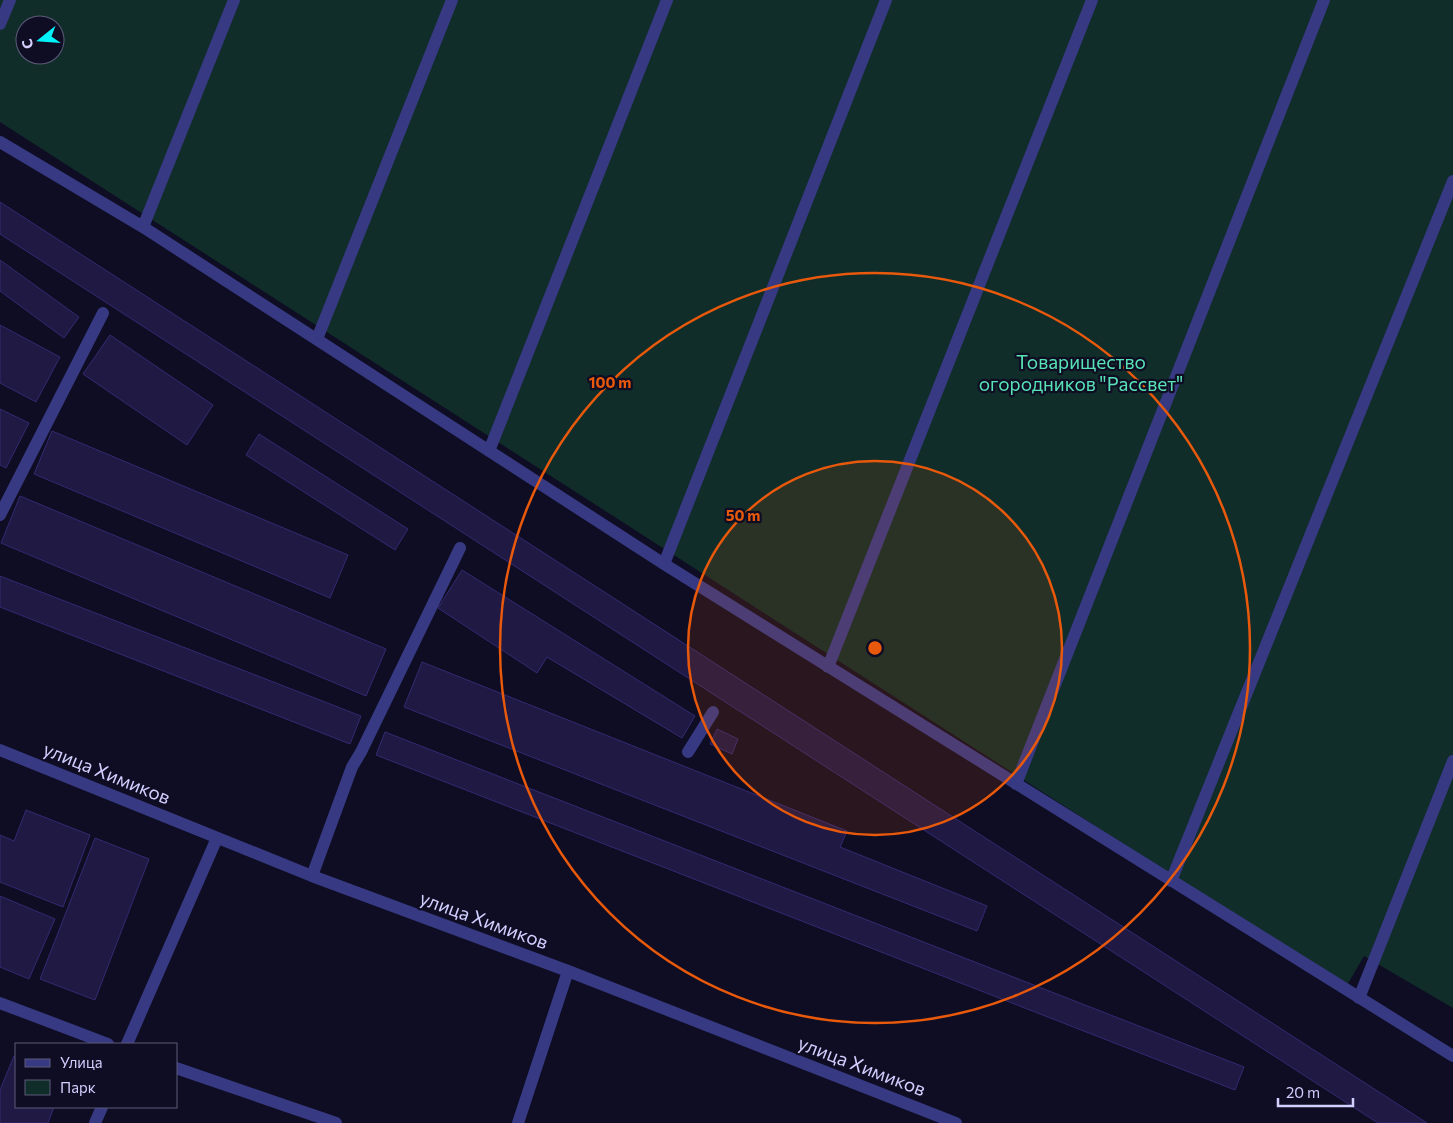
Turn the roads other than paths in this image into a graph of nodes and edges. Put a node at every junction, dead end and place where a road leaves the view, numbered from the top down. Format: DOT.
graph roads {
  1 [pos="10,0"];
  2 [pos="234,0"];
  3 [pos="452,0"];
  4 [pos="666,0"];
  5 [pos="886,0"];
  6 [pos="1092,0"];
  7 [pos="1324,0"];
  8 [pos="0,24"];
  9 [pos="0,142"];
  10 [pos="1453,181"];
  11 [pos="143,227"];
  12 [pos="103,313"];
  13 [pos="317,340"];
  14 [pos="489,451"];
  15 [pos="0,515"];
  16 [pos="460,548"];
  17 [pos="664,564"];
  18 [pos="828,666"];
  19 [pos="712,712"];
  20 [pos="0,750"];
  21 [pos="688,752"];
  22 [pos="1453,761"];
  23 [pos="1016,784"];
  24 [pos="217,838"];
  25 [pos="312,876"];
  26 [pos="1171,881"];
  27 [pos="568,971"];
  28 [pos="1359,998"];
  29 [pos="0,1002"];
  30 [pos="105,1043"];
  31 [pos="127,1043"];
  32 [pos="1453,1056"];
  33 [pos="178,1069"];
  34 [pos="102,1108"];
  35 [pos="96,1123"];
  36 [pos="336,1123"];
  37 [pos="518,1123"];
  38 [pos="956,1123"];
  1 -- 8 [label="street"];
  2 -- 11 [label="street"];
  3 -- 13 [label="street"];
  4 -- 14 [label="street"];
  5 -- 17 [label="street"];
  6 -- 18 [label="street"];
  7 -- 23 [label="street"];
  9 -- 11 [label="street"];
  10 -- 26 [label="street"];
  11 -- 13 [label="street"];
  12 -- 15 [label="street"];
  13 -- 14 [label="street"];
  14 -- 17 [label="street"];
  16 -- 25 [label="street"];
  17 -- 18 [label="street"];
  18 -- 23 [label="street"];
  19 -- 21 [label="street"];
  20 -- 24 [label="street, улица Химиков"];
  22 -- 28 [label="street"];
  23 -- 26 [label="street"];
  24 -- 25 [label="street, улица Химиков"];
  24 -- 31 [label="street"];
  25 -- 27 [label="street, улица Химиков"];
  26 -- 28 [label="street"];
  27 -- 37 [label="street"];
  27 -- 38 [label="street, улица Химиков"];
  28 -- 32 [label="street"];
  29 -- 30 [label="street"];
  33 -- 36 [label="street"];
  34 -- 35 [label="street"];
}
